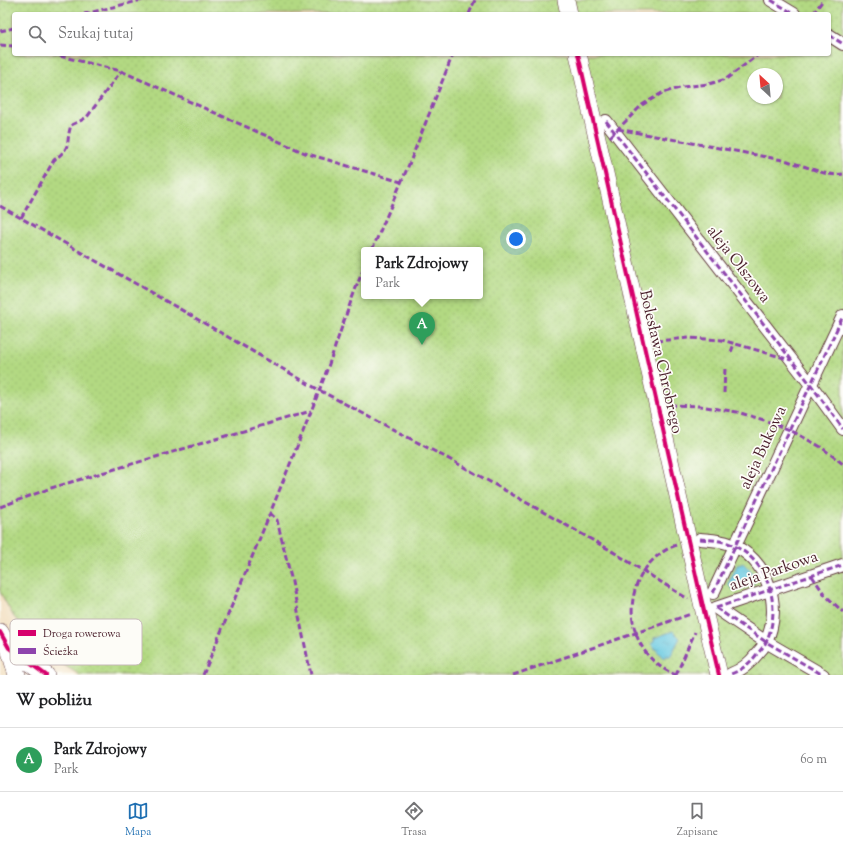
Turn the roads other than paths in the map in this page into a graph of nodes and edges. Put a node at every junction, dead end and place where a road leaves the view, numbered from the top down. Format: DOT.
graph roads {
  1 [pos="566,0"];
  2 [pos="771,0"];
  3 [pos="569,12"];
  4 [pos="791,12"];
  5 [pos="831,36"];
  6 [pos="843,44"];
  7 [pos="578,56"];
  8 [pos="606,121"];
  9 [pos="843,316"];
  10 [pos="811,385"];
  11 [pos="843,429"];
  12 [pos="700,539"];
  13 [pos="734,547"];
  14 [pos="843,565"];
  15 [pos="770,590"];
  16 [pos="712,593"];
  17 [pos="0,632"];
  18 [pos="766,642"];
  19 [pos="9,648"];
  20 [pos="10,651"];
  21 [pos="14,665"];
  22 [pos="32,665"];
  23 [pos="17,675"];
  24 [pos="46,675"];
  25 [pos="725,675"];
  26 [pos="823,675"];
  1 -- 3 [label="street"];
  2 -- 4 [label="street"];
  5 -- 6 [label="street"];
  7 -- 25 [label="street, Bolesława Chrobrego"];
  8 -- 10 [label="street, aleja Olszowa"];
  9 -- 10 [label="street, aleja Bukowa"];
  10 -- 11 [label="street, aleja Olszowa"];
  10 -- 13 [label="street, aleja Bukowa"];
  12 -- 13 [label="street"];
  13 -- 15 [label="street"];
  13 -- 16 [label="street, aleja Bukowa"];
  14 -- 15 [label="street, aleja Parkowa"];
  15 -- 18 [label="street"];
  15 -- 18 [label="street, aleja Parkowa"];
  17 -- 19 [label="street"];
  18 -- 25 [label="street"];
  18 -- 26 [label="street"];
  19 -- 20 [label="street"];
  21 -- 23 [label="street"];
  22 -- 24 [label="street"];
}
